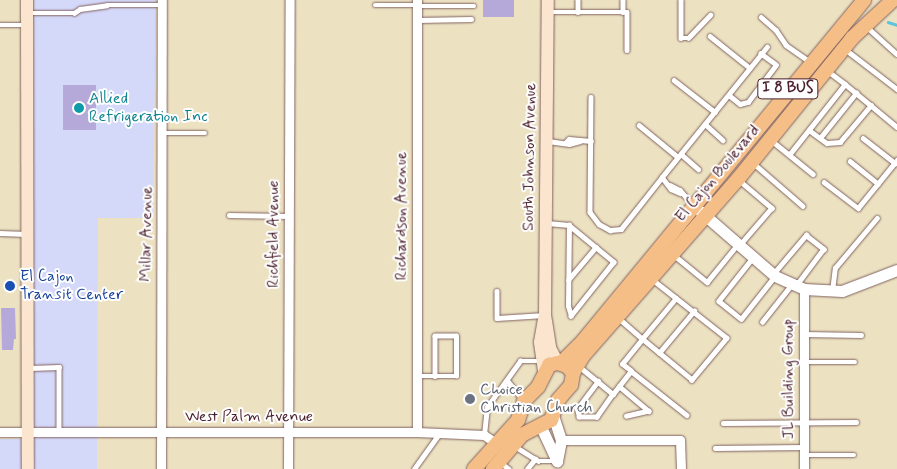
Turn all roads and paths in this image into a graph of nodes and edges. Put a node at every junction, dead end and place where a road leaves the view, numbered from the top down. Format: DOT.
graph roads {
  1 [pos="26,0"];
  2 [pos="290,0"];
  3 [pos="578,0"];
  4 [pos="623,0"];
  5 [pos="681,0"];
  6 [pos="864,0"];
  7 [pos="893,0"];
  8 [pos="162,3"];
  9 [pos="375,4"];
  10 [pos="417,4"];
  11 [pos="474,6"];
  12 [pos="548,6"];
  13 [pos="578,12"];
  14 [pos="623,12"];
  15 [pos="710,15"];
  16 [pos="761,17"];
  17 [pos="27,19"];
  18 [pos="471,19"];
  19 [pos="417,20"];
  20 [pos="864,24"];
  21 [pos="0,25"];
  22 [pos="710,36"];
  23 [pos="767,47"];
  24 [pos="844,48"];
  25 [pos="627,50"];
  26 [pos="762,54"];
  27 [pos="897,54"];
  28 [pos="810,62"];
  29 [pos="750,68"];
  30 [pos="826,69"];
  31 [pos="674,80"];
  32 [pos="845,84"];
  33 [pos="897,89"];
  34 [pos="856,93"];
  35 [pos="729,95"];
  36 [pos="591,97"];
  37 [pos="870,105"];
  38 [pos="715,112"];
  39 [pos="705,124"];
  40 [pos="639,125"];
  41 [pos="897,127"];
  42 [pos="809,130"];
  43 [pos="163,133"];
  44 [pos="205,133"];
  45 [pos="820,138"];
  46 [pos="863,138"];
  47 [pos="770,139"];
  48 [pos="723,140"];
  49 [pos="548,141"];
  50 [pos="591,141"];
  51 [pos="789,155"];
  52 [pos="679,156"];
  53 [pos="850,161"];
  54 [pos="896,161"];
  55 [pos="751,162"];
  56 [pos="698,169"];
  57 [pos="813,174"];
  58 [pos="662,177"];
  59 [pos="738,179"];
  60 [pos="824,182"];
  61 [pos="878,184"];
  62 [pos="694,205"];
  63 [pos="803,206"];
  64 [pos="229,215"];
  65 [pos="290,216"];
  66 [pos="705,216"];
  67 [pos="877,218"];
  68 [pos="545,223"];
  69 [pos="569,225"];
  70 [pos="0,234"];
  71 [pos="28,234"];
  72 [pos="739,245"];
  73 [pos="596,247"];
  74 [pos="673,254"];
  75 [pos="754,257"];
  76 [pos="897,270"];
  77 [pos="774,275"];
  78 [pos="652,278"];
  79 [pos="568,280"];
  80 [pos="797,286"];
  81 [pos="497,291"];
  82 [pos="832,292"];
  83 [pos="676,298"];
  84 [pos="694,311"];
  85 [pos="545,315"];
  86 [pos="617,317"];
  87 [pos="762,322"];
  88 [pos="804,334"];
  89 [pos="861,335"];
  90 [pos="642,339"];
  91 [pos="659,353"];
  92 [pos="804,362"];
  93 [pos="856,362"];
  94 [pos="560,363"];
  95 [pos="543,366"];
  96 [pos="29,368"];
  97 [pos="575,369"];
  98 [pos="631,371"];
  99 [pos="417,376"];
  100 [pos="436,376"];
  101 [pos="507,380"];
  102 [pos="598,382"];
  103 [pos="618,386"];
  104 [pos="613,394"];
  105 [pos="522,407"];
  106 [pos="553,415"];
  107 [pos="687,415"];
  108 [pos="627,416"];
  109 [pos="856,422"];
  110 [pos="723,423"];
  111 [pos="804,423"];
  112 [pos="538,427"];
  113 [pos="0,432"];
  114 [pos="28,432"];
  115 [pos="59,432"];
  116 [pos="288,432"];
  117 [pos="417,432"];
  118 [pos="440,432"];
  119 [pos="161,433"];
  120 [pos="484,435"];
  121 [pos="561,440"];
  122 [pos="496,443"];
  123 [pos="513,444"];
  124 [pos="715,448"];
  125 [pos="804,451"];
  126 [pos="854,455"];
  127 [pos="535,459"];
  128 [pos="557,465"];
  129 [pos="500,466"];
  130 [pos="28,469"];
  131 [pos="161,469"];
  132 [pos="288,469"];
  133 [pos="414,469"];
  134 [pos="474,469"];
  135 [pos="527,469"];
  136 [pos="681,469"];
  137 [pos="804,469"];
  1 -- 17 [label="main road"];
  2 -- 65 [label="street, Richfield Avenue"];
  3 -- 13 [label="lane"];
  4 -- 14 [label="lane"];
  5 -- 15 [label="lane"];
  6 -- 28 [label="main road, El Cajon Boulevard / I 8 BUS"];
  7 -- 20 [label="main road, El Cajon Boulevard / I 8 BUS"];
  8 -- 17 [label="lane"];
  8 -- 43 [label="street, Millar Avenue"];
  9 -- 10 [label="lane"];
  10 -- 11 [label="lane"];
  10 -- 19 [label="street, Richardson Avenue"];
  12 -- 13 [label="lane"];
  12 -- 49 [label="main road, South Johnson Avenue"];
  13 -- 14 [label="lane"];
  14 -- 25 [label="lane"];
  16 -- 28 [label="lane"];
  17 -- 21 [label="lane"];
  17 -- 71 [label="main road"];
  18 -- 19 [label="lane"];
  19 -- 99 [label="street, Richardson Avenue"];
  20 -- 24 [label="main road, El Cajon Boulevard / I 8 BUS"];
  20 -- 27 [label="lane"];
  22 -- 29 [label="lane"];
  23 -- 26 [label="lane"];
  24 -- 30 [label="main road, El Cajon Boulevard / I 8 BUS"];
  24 -- 33 [label="lane"];
  26 -- 29 [label="lane"];
  26 -- 35 [label="lane"];
  28 -- 62 [label="main road, El Cajon Boulevard / I 8 BUS"];
  29 -- 35 [label="lane"];
  30 -- 32 [label="lane"];
  30 -- 47 [label="main road, El Cajon Boulevard / I 8 BUS"];
  31 -- 38 [label="lane"];
  32 -- 34 [label="lane"];
  32 -- 42 [label="lane"];
  34 -- 37 [label="lane"];
  34 -- 45 [label="lane"];
  35 -- 38 [label="lane"];
  36 -- 50 [label="lane"];
  37 -- 41 [label="lane"];
  37 -- 45 [label="lane"];
  38 -- 39 [label="lane"];
  39 -- 48 [label="lane"];
  39 -- 52 [label="lane"];
  40 -- 52 [label="lane"];
  42 -- 45 [label="lane"];
  42 -- 51 [label="lane"];
  43 -- 44 [label="lane"];
  43 -- 119 [label="street, Millar Avenue"];
  46 -- 54 [label="lane"];
  47 -- 51 [label="lane"];
  47 -- 55 [label="main road, El Cajon Boulevard / I 8 BUS"];
  49 -- 50 [label="lane"];
  49 -- 68 [label="main road, South Johnson Avenue"];
  50 -- 58 [label="lane"];
  51 -- 57 [label="lane"];
  52 -- 56 [label="lane"];
  52 -- 58 [label="lane"];
  53 -- 61 [label="lane"];
  54 -- 61 [label="lane"];
  55 -- 59 [label="main road, El Cajon Boulevard / I 8 BUS"];
  55 -- 63 [label="lane"];
  58 -- 62 [label="lane"];
  59 -- 66 [label="main road, El Cajon Boulevard / I 8 BUS"];
  59 -- 72 [label="lane"];
  60 -- 61 [label="lane"];
  62 -- 66 [label="street"];
  62 -- 94 [label="main road, El Cajon Boulevard / I 8 BUS"];
  64 -- 65 [label="lane"];
  65 -- 116 [label="street, Richfield Avenue"];
  66 -- 72 [label="street"];
  66 -- 74 [label="main road, El Cajon Boulevard / I 8 BUS"];
  67 -- 82 [label="lane"];
  68 -- 69 [label="lane"];
  68 -- 85 [label="main road, South Johnson Avenue"];
  69 -- 73 [label="lane"];
  69 -- 79 [label="lane"];
  70 -- 71 [label="lane"];
  71 -- 96 [label="main road"];
  72 -- 74 [label="lane"];
  72 -- 75 [label="street"];
  73 -- 79 [label="lane"];
  73 -- 79 [label="lane"];
  74 -- 78 [label="main road, El Cajon Boulevard / I 8 BUS"];
  75 -- 77 [label="street"];
  75 -- 77 [label="lane"];
  76 -- 82 [label="street"];
  77 -- 80 [label="street"];
  77 -- 80 [label="lane"];
  78 -- 83 [label="lane"];
  78 -- 86 [label="main road, El Cajon Boulevard / I 8 BUS"];
  80 -- 82 [label="street"];
  80 -- 87 [label="lane"];
  80 -- 88 [label="street, JL Building Group"];
  81 -- 85 [label="lane"];
  83 -- 84 [label="lane"];
  83 -- 90 [label="lane"];
  84 -- 91 [label="lane"];
  84 -- 91 [label="lane"];
  85 -- 94 [label="main road, South Johnson Avenue"];
  85 -- 95 [label="main road, South Johnson Avenue"];
  86 -- 90 [label="lane"];
  86 -- 97 [label="main road, El Cajon Boulevard / I 8 BUS"];
  88 -- 89 [label="lane"];
  88 -- 92 [label="street, JL Building Group"];
  90 -- 91 [label="lane"];
  90 -- 98 [label="lane"];
  92 -- 93 [label="lane"];
  92 -- 111 [label="street, JL Building Group"];
  94 -- 95 [label="main road, I 8 BUS"];
  94 -- 97 [label="main road"];
  95 -- 101 [label="lane"];
  95 -- 105 [label="main road"];
  96 -- 114 [label="main road"];
  96 -- 115 [label="lane"];
  97 -- 102 [label="lane"];
  97 -- 106 [label="main road, I 8 BUS"];
  98 -- 103 [label="lane"];
  98 -- 107 [label="lane"];
  99 -- 100 [label="lane"];
  99 -- 117 [label="street, Richardson Avenue"];
  100 -- 100 [label="lane"];
  101 -- 105 [label="lane"];
  101 -- 120 [label="lane"];
  102 -- 104 [label="lane"];
  102 -- 104 [label="lane"];
  103 -- 104 [label="lane"];
  103 -- 108 [label="lane"];
  105 -- 112 [label="main road"];
  105 -- 122 [label="main road"];
  106 -- 112 [label="main road, I 8 BUS"];
  106 -- 121 [label="street"];
  109 -- 111 [label="lane"];
  110 -- 111 [label="lane"];
  111 -- 125 [label="street, JL Building Group"];
  112 -- 123 [label="main road, I 8 BUS"];
  112 -- 128 [label="street"];
  113 -- 114 [label="street, West Palm Avenue"];
  114 -- 115 [label="street, West Palm Avenue"];
  114 -- 130 [label="main road"];
  115 -- 119 [label="street, West Palm Avenue"];
  116 -- 117 [label="street, West Palm Avenue"];
  116 -- 119 [label="street, West Palm Avenue"];
  116 -- 132 [label="street, Richfield Avenue"];
  117 -- 118 [label="street, West Palm Avenue"];
  118 -- 120 [label="street, West Palm Avenue"];
  118 -- 133 [label="lane"];
  119 -- 131 [label="street, Millar Avenue"];
  120 -- 122 [label="street, West Palm Avenue"];
  121 -- 128 [label="street"];
  121 -- 136 [label="street"];
  122 -- 134 [label="main road"];
  123 -- 127 [label="lane"];
  123 -- 129 [label="main road, I 8 BUS"];
  124 -- 125 [label="lane"];
  125 -- 126 [label="lane"];
  125 -- 137 [label="street, JL Building Group"];
  127 -- 128 [label="lane"];
  127 -- 135 [label="lane"];
}
